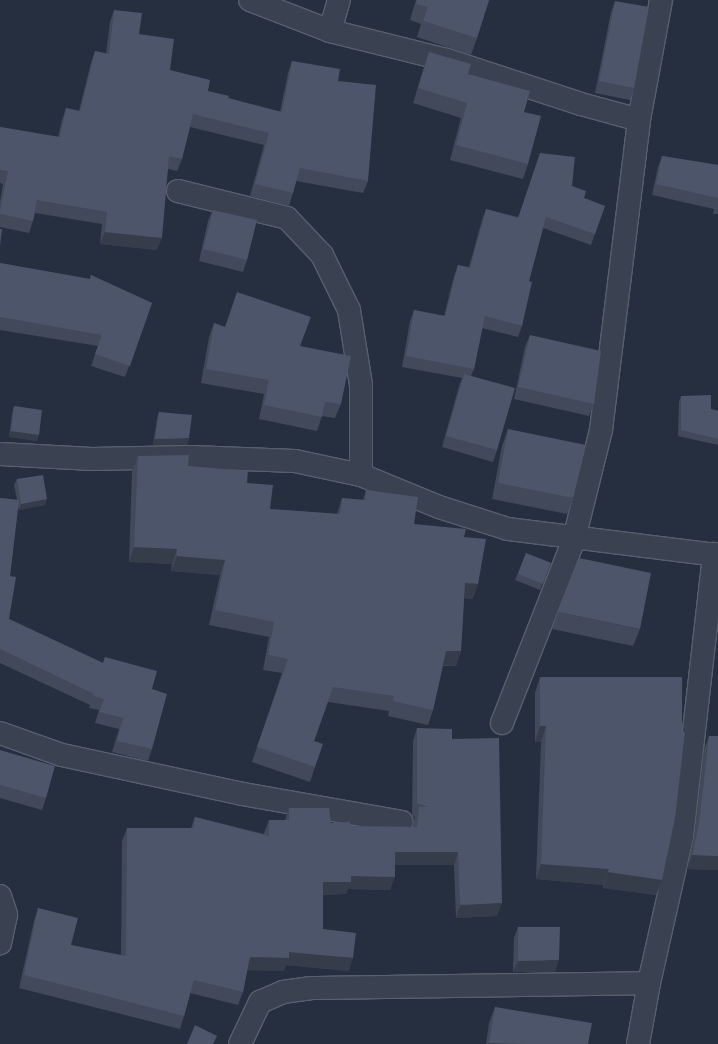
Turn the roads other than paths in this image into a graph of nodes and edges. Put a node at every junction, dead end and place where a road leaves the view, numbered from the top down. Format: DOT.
graph roads {
  1 [pos="250,0"];
  2 [pos="339,0"];
  3 [pos="661,0"];
  4 [pos="330,31"];
  5 [pos="639,120"];
  6 [pos="178,191"];
  7 [pos="0,454"];
  8 [pos="361,475"];
  9 [pos="574,539"];
  10 [pos="716,555"];
  11 [pos="502,723"];
  12 [pos="0,733"];
  13 [pos="402,822"];
  14 [pos="0,896"];
  15 [pos="0,943"];
  16 [pos="649,983"];
  17 [pos="240,1044"];
  18 [pos="638,1044"];
  1 -- 4 [label="street"];
  2 -- 4 [label="street"];
  3 -- 5 [label="street"];
  4 -- 5 [label="street"];
  5 -- 9 [label="street"];
  6 -- 8 [label="street"];
  7 -- 8 [label="street"];
  8 -- 9 [label="street"];
  9 -- 10 [label="street"];
  9 -- 11 [label="street"];
  10 -- 16 [label="street"];
  12 -- 13 [label="street"];
  14 -- 15 [label="street"];
  16 -- 17 [label="street"];
  16 -- 18 [label="street"];
}
